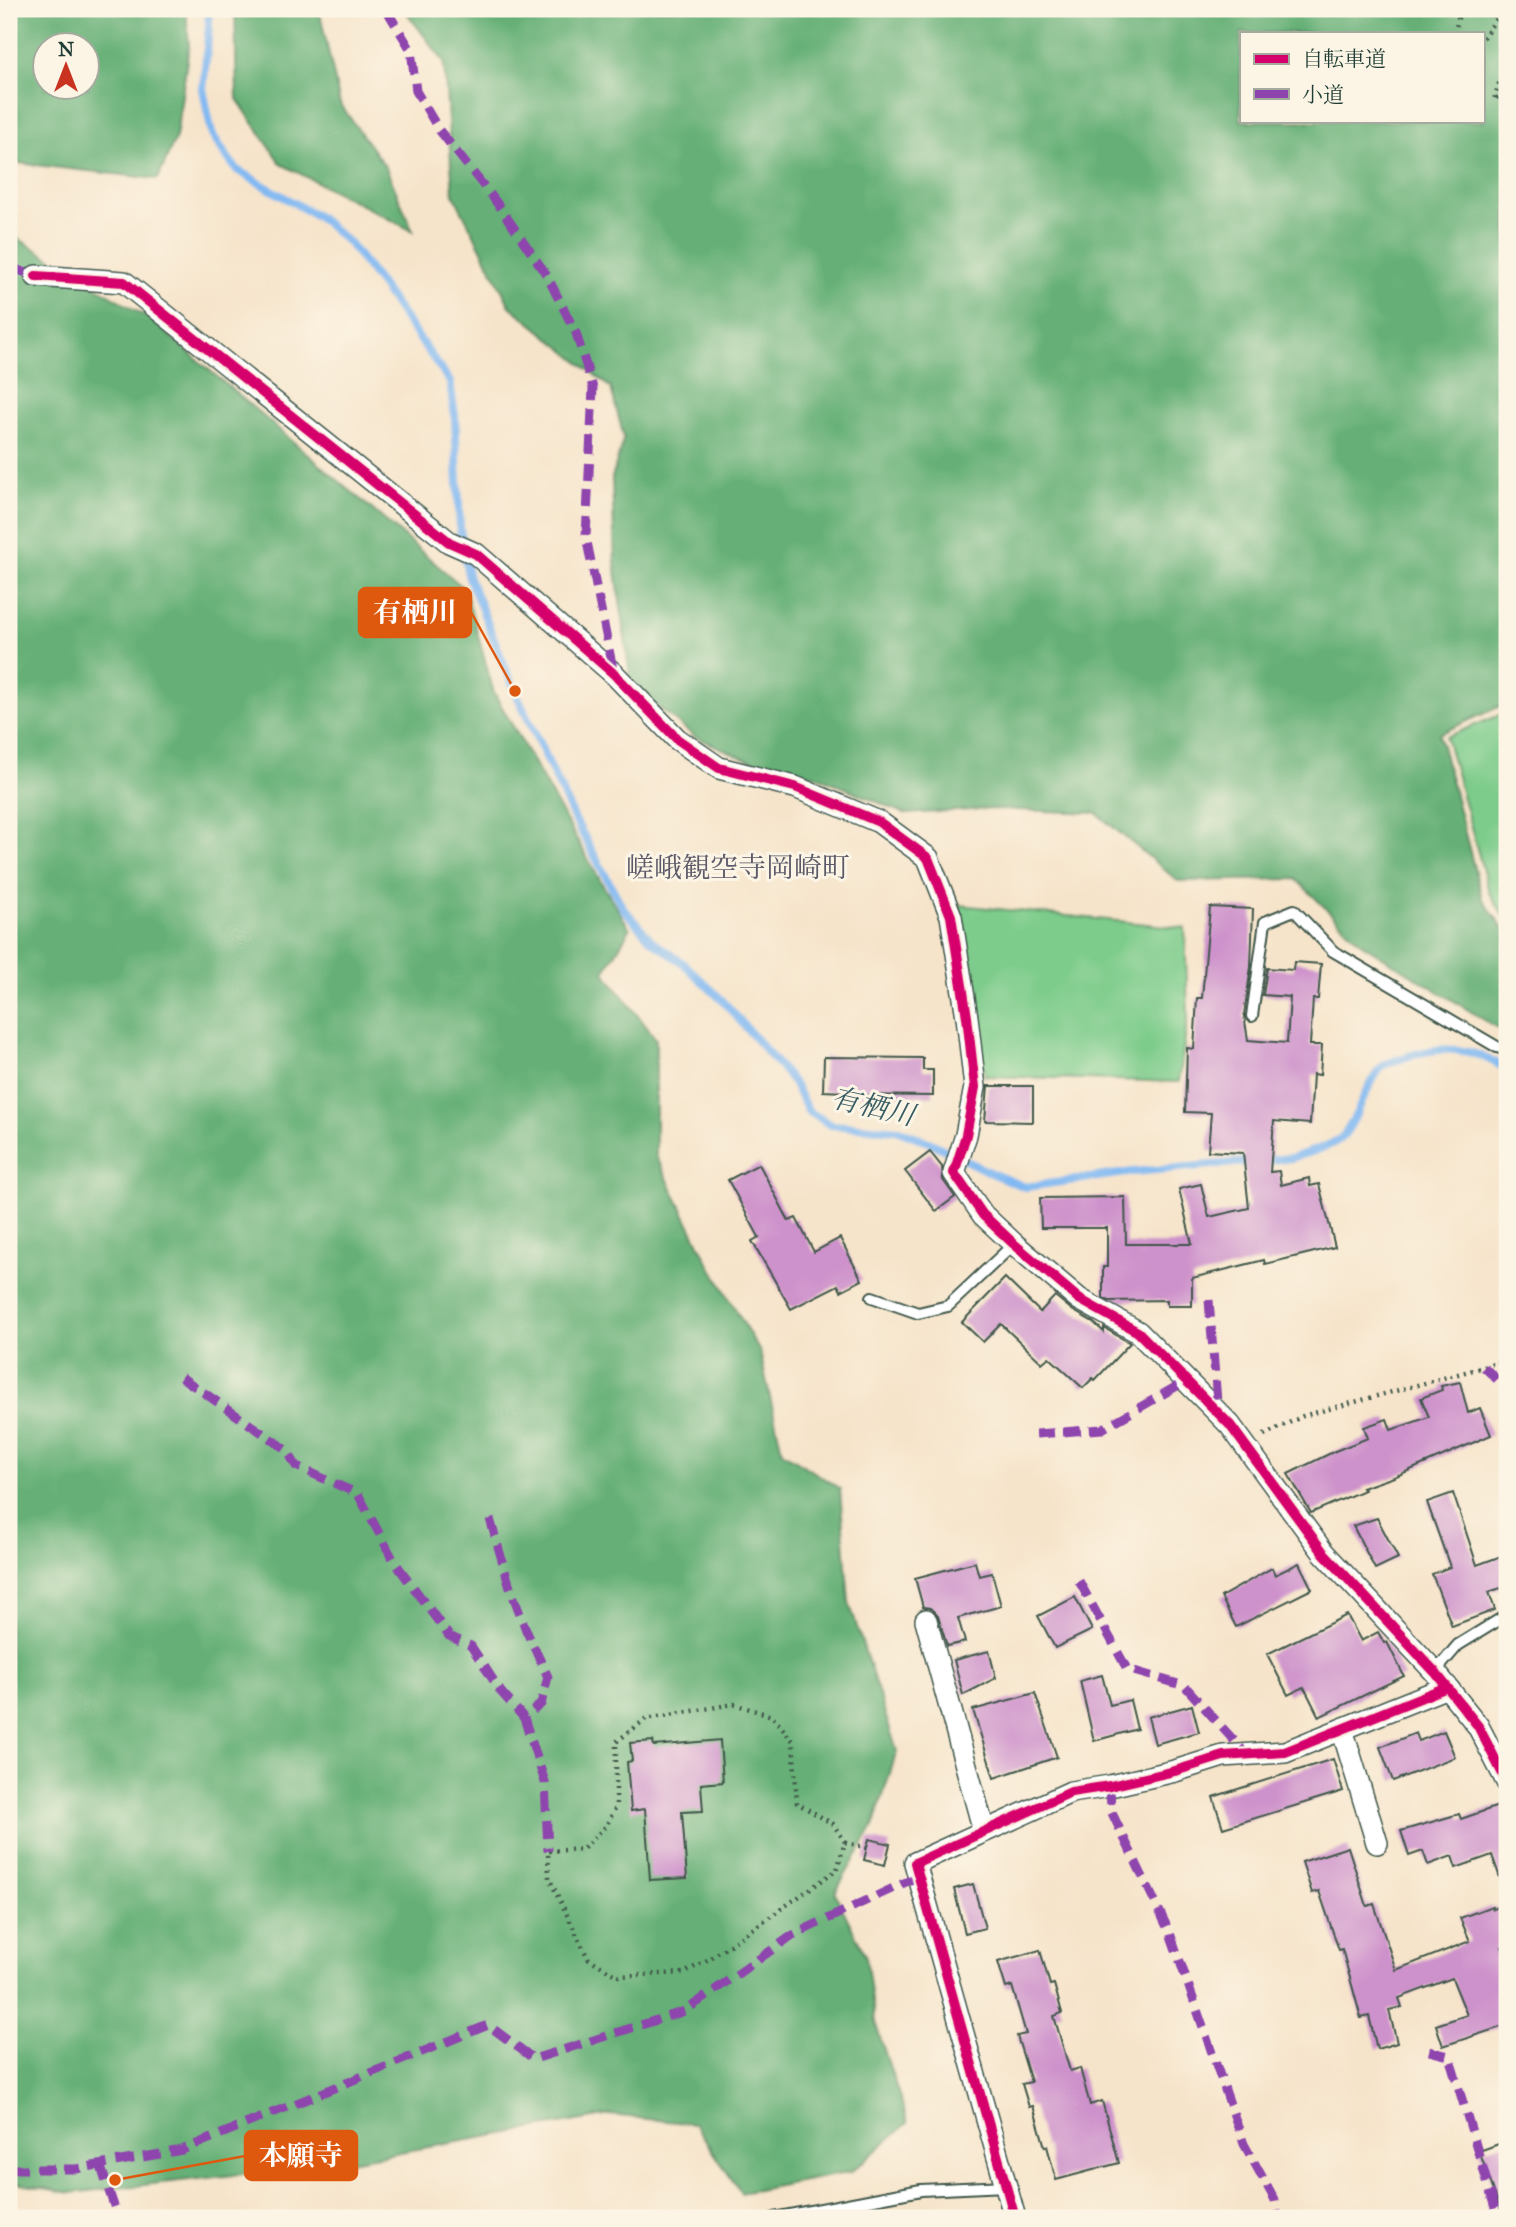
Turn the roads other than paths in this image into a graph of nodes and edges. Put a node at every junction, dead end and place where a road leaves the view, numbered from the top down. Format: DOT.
graph roads {
  1 [pos="36,276"];
  2 [pos="1252,1016"];
  3 [pos="1507,1050"];
  4 [pos="1014,1244"];
  5 [pos="872,1297"];
  6 [pos="1507,1615"];
  7 [pos="926,1620"];
  8 [pos="1441,1679"];
  9 [pos="1342,1729"];
  10 [pos="1507,1782"];
  11 [pos="984,1831"];
  12 [pos="1377,1843"];
  13 [pos="1006,2186"];
  14 [pos="774,2218"];
  15 [pos="1015,2218"];
  1 -- 4 [label="street"];
  2 -- 3 [label="lane"];
  4 -- 5 [label="lane"];
  4 -- 8 [label="street"];
  6 -- 8 [label="lane"];
  7 -- 11 [label="street"];
  8 -- 9 [label="street"];
  8 -- 10 [label="street"];
  9 -- 11 [label="street"];
  9 -- 12 [label="street"];
  11 -- 13 [label="street"];
  13 -- 14 [label="lane"];
  13 -- 15 [label="street"];
}
